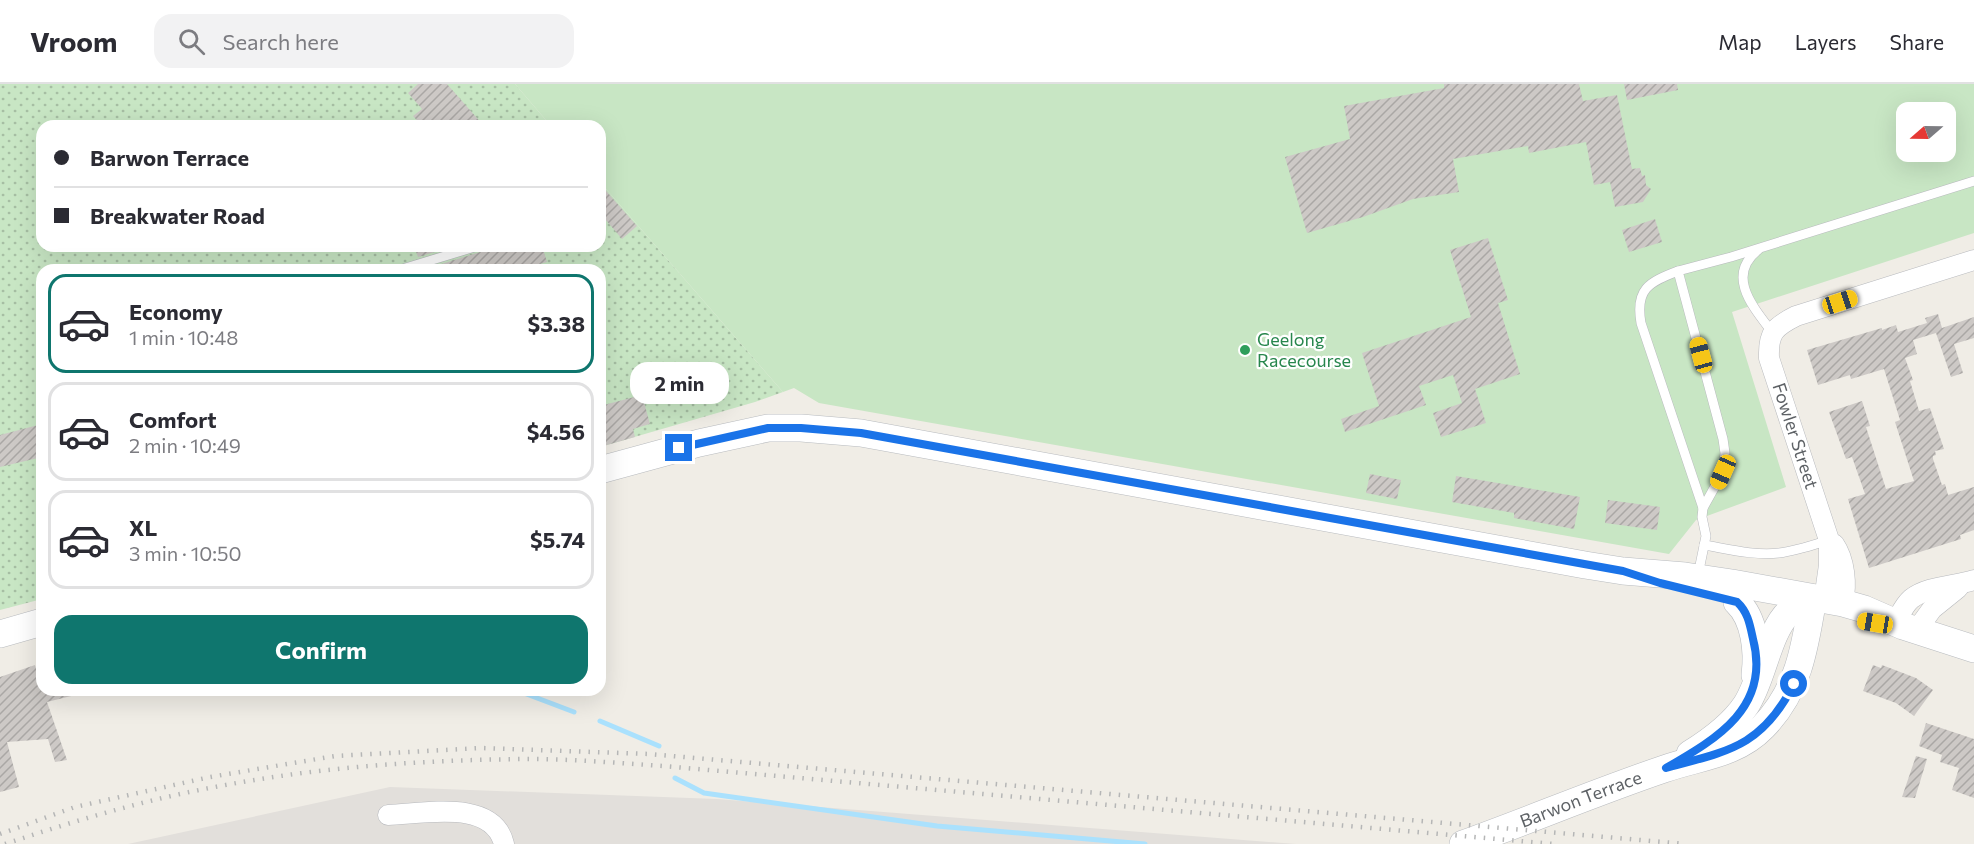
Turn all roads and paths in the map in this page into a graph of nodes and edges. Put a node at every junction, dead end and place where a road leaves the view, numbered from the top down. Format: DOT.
graph roads {
  1 [pos="1974,181"];
  2 [pos="1760,249"];
  3 [pos="458,252"];
  4 [pos="1974,260"];
  5 [pos="419,264"];
  6 [pos="1678,271"];
  7 [pos="1772,332"];
  8 [pos="606,468"];
  9 [pos="1703,508"];
  10 [pos="1829,540"];
  11 [pos="1704,545"];
  12 [pos="1969,581"];
  13 [pos="1697,585"];
  14 [pos="1737,602"];
  15 [pos="1819,607"];
  16 [pos="36,624"];
  17 [pos="1903,627"];
  18 [pos="0,634"];
  19 [pos="1974,649"];
  20 [pos="1746,705"];
  21 [pos="1666,768"];
  22 [pos="388,815"];
  23 [pos="504,844"];
  24 [pos="1463,844"];
  1 -- 2 [label="lane"];
  2 -- 6 [label="lane"];
  2 -- 7 [label="lane"];
  3 -- 5 [label="lane"];
  4 -- 7 [label="street"];
  6 -- 9 [label="lane"];
  6 -- 9 [label="lane"];
  7 -- 10 [label="street, Fowler Street"];
  8 -- 13 [label="street"];
  9 -- 11 [label="lane"];
  10 -- 11 [label="lane"];
  10 -- 15 [label="street, Fowler Street"];
  11 -- 13 [label="lane"];
  12 -- 17 [label="street"];
  13 -- 14 [label="street"];
  13 -- 15 [label="street"];
  14 -- 15 [label="street"];
  14 -- 20 [label="street, Barwon Terrace"];
  15 -- 17 [label="street"];
  15 -- 20 [label="street, Barwon Terrace"];
  15 -- 21 [label="street, Barwon Terrace"];
  16 -- 18 [label="street"];
  17 -- 19 [label="street"];
  20 -- 21 [label="street, Barwon Terrace"];
  21 -- 24 [label="street, Barwon Terrace"];
  22 -- 23 [label="street"];
}
